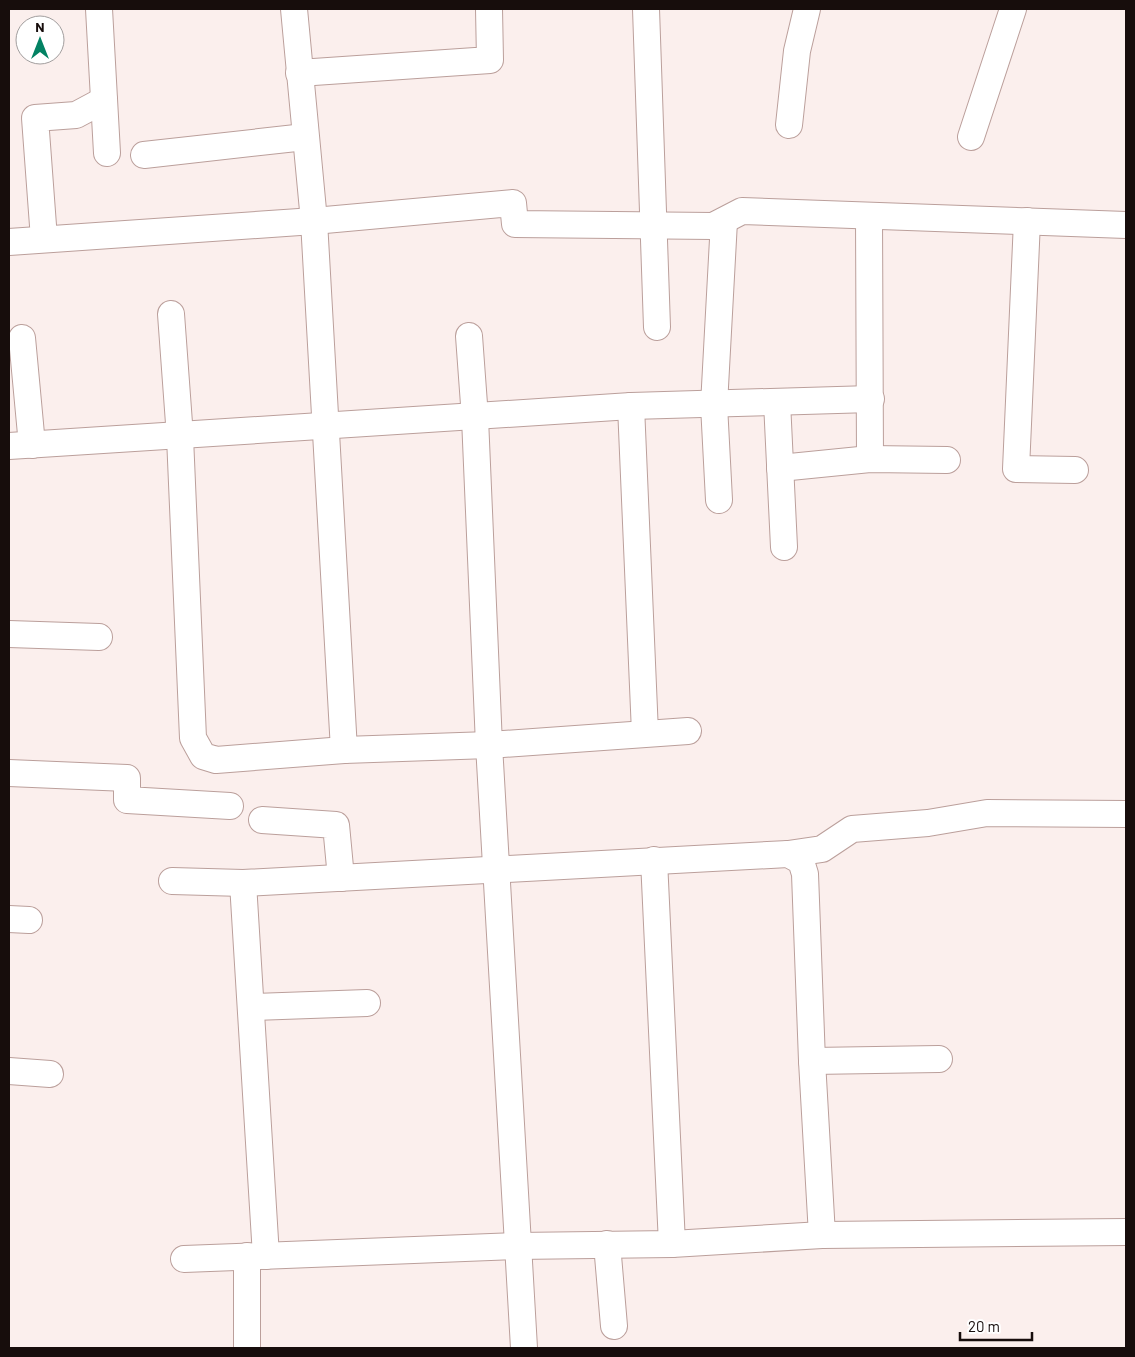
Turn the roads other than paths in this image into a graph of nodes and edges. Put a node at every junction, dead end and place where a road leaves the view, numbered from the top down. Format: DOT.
graph roads {
  1 [pos="99,9"];
  2 [pos="294,9"];
  3 [pos="489,9"];
  4 [pos="646,9"];
  5 [pos="807,9"];
  6 [pos="1013,9"];
  7 [pos="299,73"];
  8 [pos="104,100"];
  9 [pos="789,125"];
  10 [pos="305,137"];
  11 [pos="971,137"];
  12 [pos="107,153"];
  13 [pos="144,155"];
  14 [pos="869,216"];
  15 [pos="314,221"];
  16 [pos="724,221"];
  17 [pos="1027,221"];
  18 [pos="1126,225"];
  19 [pos="652,226"];
  20 [pos="44,240"];
  21 [pos="9,242"];
  22 [pos="171,314"];
  23 [pos="657,327"];
  24 [pos="469,336"];
  25 [pos="22,338"];
  26 [pos="871,399"];
  27 [pos="777,402"];
  28 [pos="714,405"];
  29 [pos="631,406"];
  30 [pos="475,418"];
  31 [pos="326,426"];
  32 [pos="180,437"];
  33 [pos="20,446"];
  34 [pos="870,459"];
  35 [pos="947,460"];
  36 [pos="780,468"];
  37 [pos="1075,470"];
  38 [pos="719,500"];
  39 [pos="784,546"];
  40 [pos="9,634"];
  41 [pos="99,637"];
  42 [pos="688,731"];
  43 [pos="646,734"];
  44 [pos="489,745"];
  45 [pos="344,750"];
  46 [pos="9,773"];
  47 [pos="230,806"];
  48 [pos="1126,814"];
  49 [pos="262,820"];
  50 [pos="788,854"];
  51 [pos="654,860"];
  52 [pos="496,868"];
  53 [pos="341,878"];
  54 [pos="172,881"];
  55 [pos="243,883"];
  56 [pos="367,1002"];
  57 [pos="251,1007"];
  58 [pos="939,1059"];
  59 [pos="812,1061"];
  60 [pos="9,1072"];
  61 [pos="50,1074"];
  62 [pos="1126,1232"];
  63 [pos="822,1235"];
  64 [pos="607,1244"];
  65 [pos="672,1244"];
  66 [pos="516,1246"];
  67 [pos="257,1256"];
  68 [pos="184,1259"];
  69 [pos="614,1326"];
  70 [pos="247,1348"];
  71 [pos="524,1348"];
  1 -- 8 [label="street"];
  2 -- 7 [label="street"];
  3 -- 7 [label="street"];
  4 -- 19 [label="street"];
  5 -- 9 [label="street"];
  6 -- 11 [label="street"];
  7 -- 10 [label="street"];
  8 -- 12 [label="street"];
  8 -- 20 [label="street"];
  10 -- 13 [label="street"];
  10 -- 15 [label="street"];
  14 -- 16 [label="street"];
  14 -- 17 [label="street"];
  14 -- 26 [label="street"];
  15 -- 19 [label="street"];
  15 -- 20 [label="street"];
  15 -- 31 [label="street"];
  16 -- 19 [label="street"];
  16 -- 28 [label="street"];
  17 -- 18 [label="street"];
  17 -- 37 [label="street"];
  19 -- 23 [label="street"];
  20 -- 21 [label="street"];
  22 -- 32 [label="street"];
  24 -- 30 [label="street"];
  25 -- 33 [label="street"];
  26 -- 27 [label="street"];
  26 -- 34 [label="street"];
  27 -- 28 [label="street"];
  27 -- 36 [label="street"];
  28 -- 29 [label="street"];
  28 -- 38 [label="street"];
  29 -- 30 [label="street"];
  29 -- 43 [label="street"];
  30 -- 31 [label="street"];
  30 -- 44 [label="street"];
  31 -- 32 [label="street"];
  31 -- 45 [label="street"];
  32 -- 33 [label="street"];
  32 -- 45 [label="street"];
  34 -- 35 [label="street"];
  34 -- 36 [label="street"];
  36 -- 39 [label="street"];
  40 -- 41 [label="street"];
  42 -- 43 [label="street"];
  43 -- 44 [label="street"];
  44 -- 45 [label="street"];
  44 -- 52 [label="street"];
  46 -- 47 [label="street"];
  48 -- 50 [label="street"];
  49 -- 53 [label="street"];
  50 -- 51 [label="street"];
  50 -- 59 [label="street"];
  51 -- 52 [label="street"];
  51 -- 65 [label="street"];
  52 -- 53 [label="street"];
  52 -- 66 [label="street"];
  53 -- 55 [label="street"];
  54 -- 55 [label="street"];
  55 -- 57 [label="street"];
  56 -- 57 [label="street"];
  57 -- 67 [label="street"];
  58 -- 59 [label="street"];
  59 -- 63 [label="street"];
  60 -- 61 [label="street"];
  62 -- 63 [label="street"];
  63 -- 65 [label="street"];
  64 -- 65 [label="street"];
  64 -- 66 [label="street"];
  64 -- 69 [label="street"];
  66 -- 67 [label="street"];
  66 -- 71 [label="street"];
  67 -- 68 [label="street"];
  67 -- 70 [label="street"];
}
